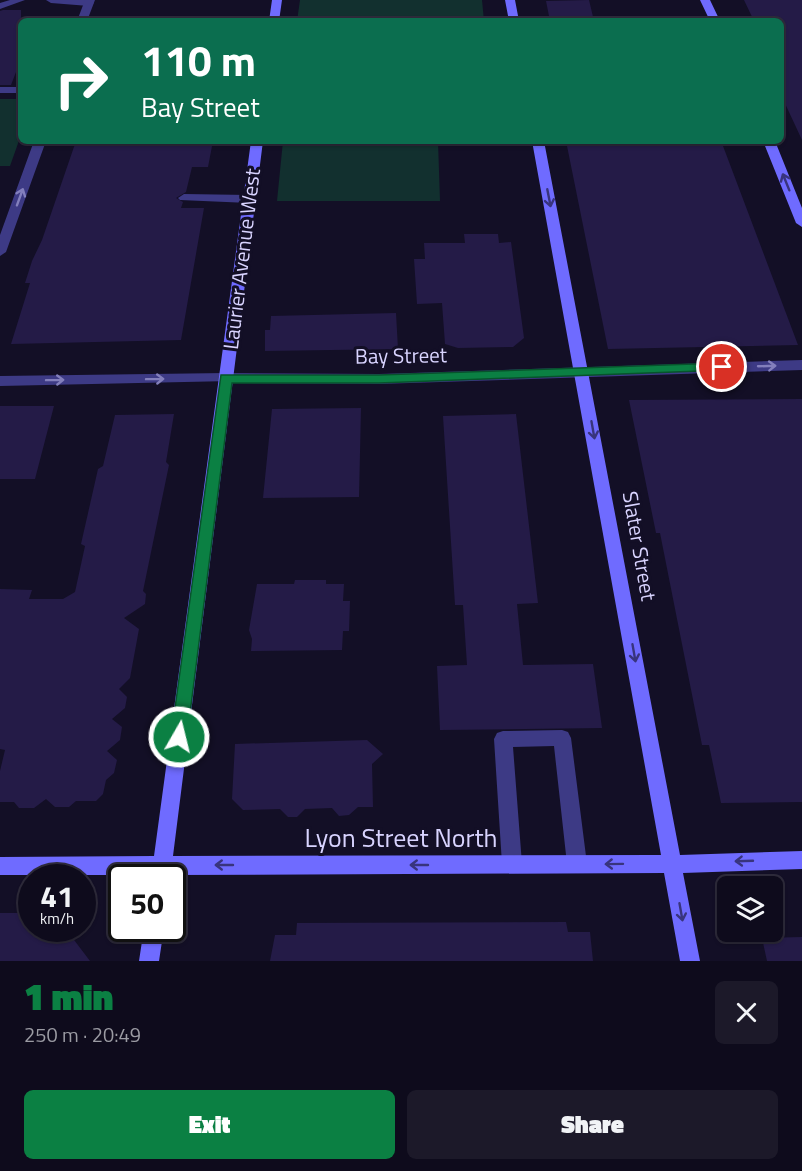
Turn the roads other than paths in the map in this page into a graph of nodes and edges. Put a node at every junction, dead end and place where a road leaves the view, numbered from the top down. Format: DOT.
graph roads {
  1 [pos="20,0"];
  2 [pos="51,0"];
  3 [pos="276,0"];
  4 [pos="510,0"];
  5 [pos="705,0"];
  6 [pos="89,1"];
  7 [pos="0,6"];
  8 [pos="83,18"];
  9 [pos="273,18"];
  10 [pos="513,18"];
  11 [pos="714,18"];
  12 [pos="0,90"];
  13 [pos="18,90"];
  14 [pos="39,144"];
  15 [pos="257,144"];
  16 [pos="539,144"];
  17 [pos="770,144"];
  18 [pos="184,198"];
  19 [pos="249,199"];
  20 [pos="802,223"];
  21 [pos="0,252"];
  22 [pos="802,365"];
  23 [pos="583,372"];
  24 [pos="226,378"];
  25 [pos="0,381"];
  26 [pos="802,860"];
  27 [pos="163,864"];
  28 [pos="512,864"];
  29 [pos="577,864"];
  30 [pos="673,864"];
  31 [pos="0,866"];
  32 [pos="108,869"];
  33 [pos="186,871"];
  34 [pos="152,942"];
  35 [pos="149,961"];
  36 [pos="690,961"];
  1 -- 7 [label="street"];
  2 -- 6 [label="street"];
  3 -- 9 [label="main road"];
  4 -- 10 [label="main road"];
  5 -- 11 [label="main road"];
  6 -- 8 [label="street"];
  12 -- 13 [label="street"];
  21 -- 14 [label="street, one-way"];
  15 -- 19 [label="main road, Laurier Avenue West"];
  16 -- 23 [label="main road, Slater Street, one-way"];
  20 -- 17 [label="main road, one-way"];
  18 -- 19 [label="street"];
  19 -- 24 [label="main road, Laurier Avenue West"];
  23 -- 22 [label="street, Bay Street, one-way"];
  23 -- 24 [label="street, Bay Street"];
  23 -- 30 [label="main road, Slater Street, one-way"];
  25 -- 24 [label="street, Bay Street, one-way"];
  24 -- 27 [label="main road, Laurier Avenue West"];
  26 -- 30 [label="main road, Lyon Street North, one-way"];
  28 -- 29 [label="main road, Lyon Street North"];
  28 -- 29 [label="street"];
  28 -- 33 [label="main road, Lyon Street North, one-way"];
  30 -- 29 [label="main road, Lyon Street North, one-way"];
  30 -- 36 [label="main road, Slater Street, one-way"];
  31 -- 32 [label="main road, Lyon Street North"];
  34 -- 35 [label="main road"];
}
